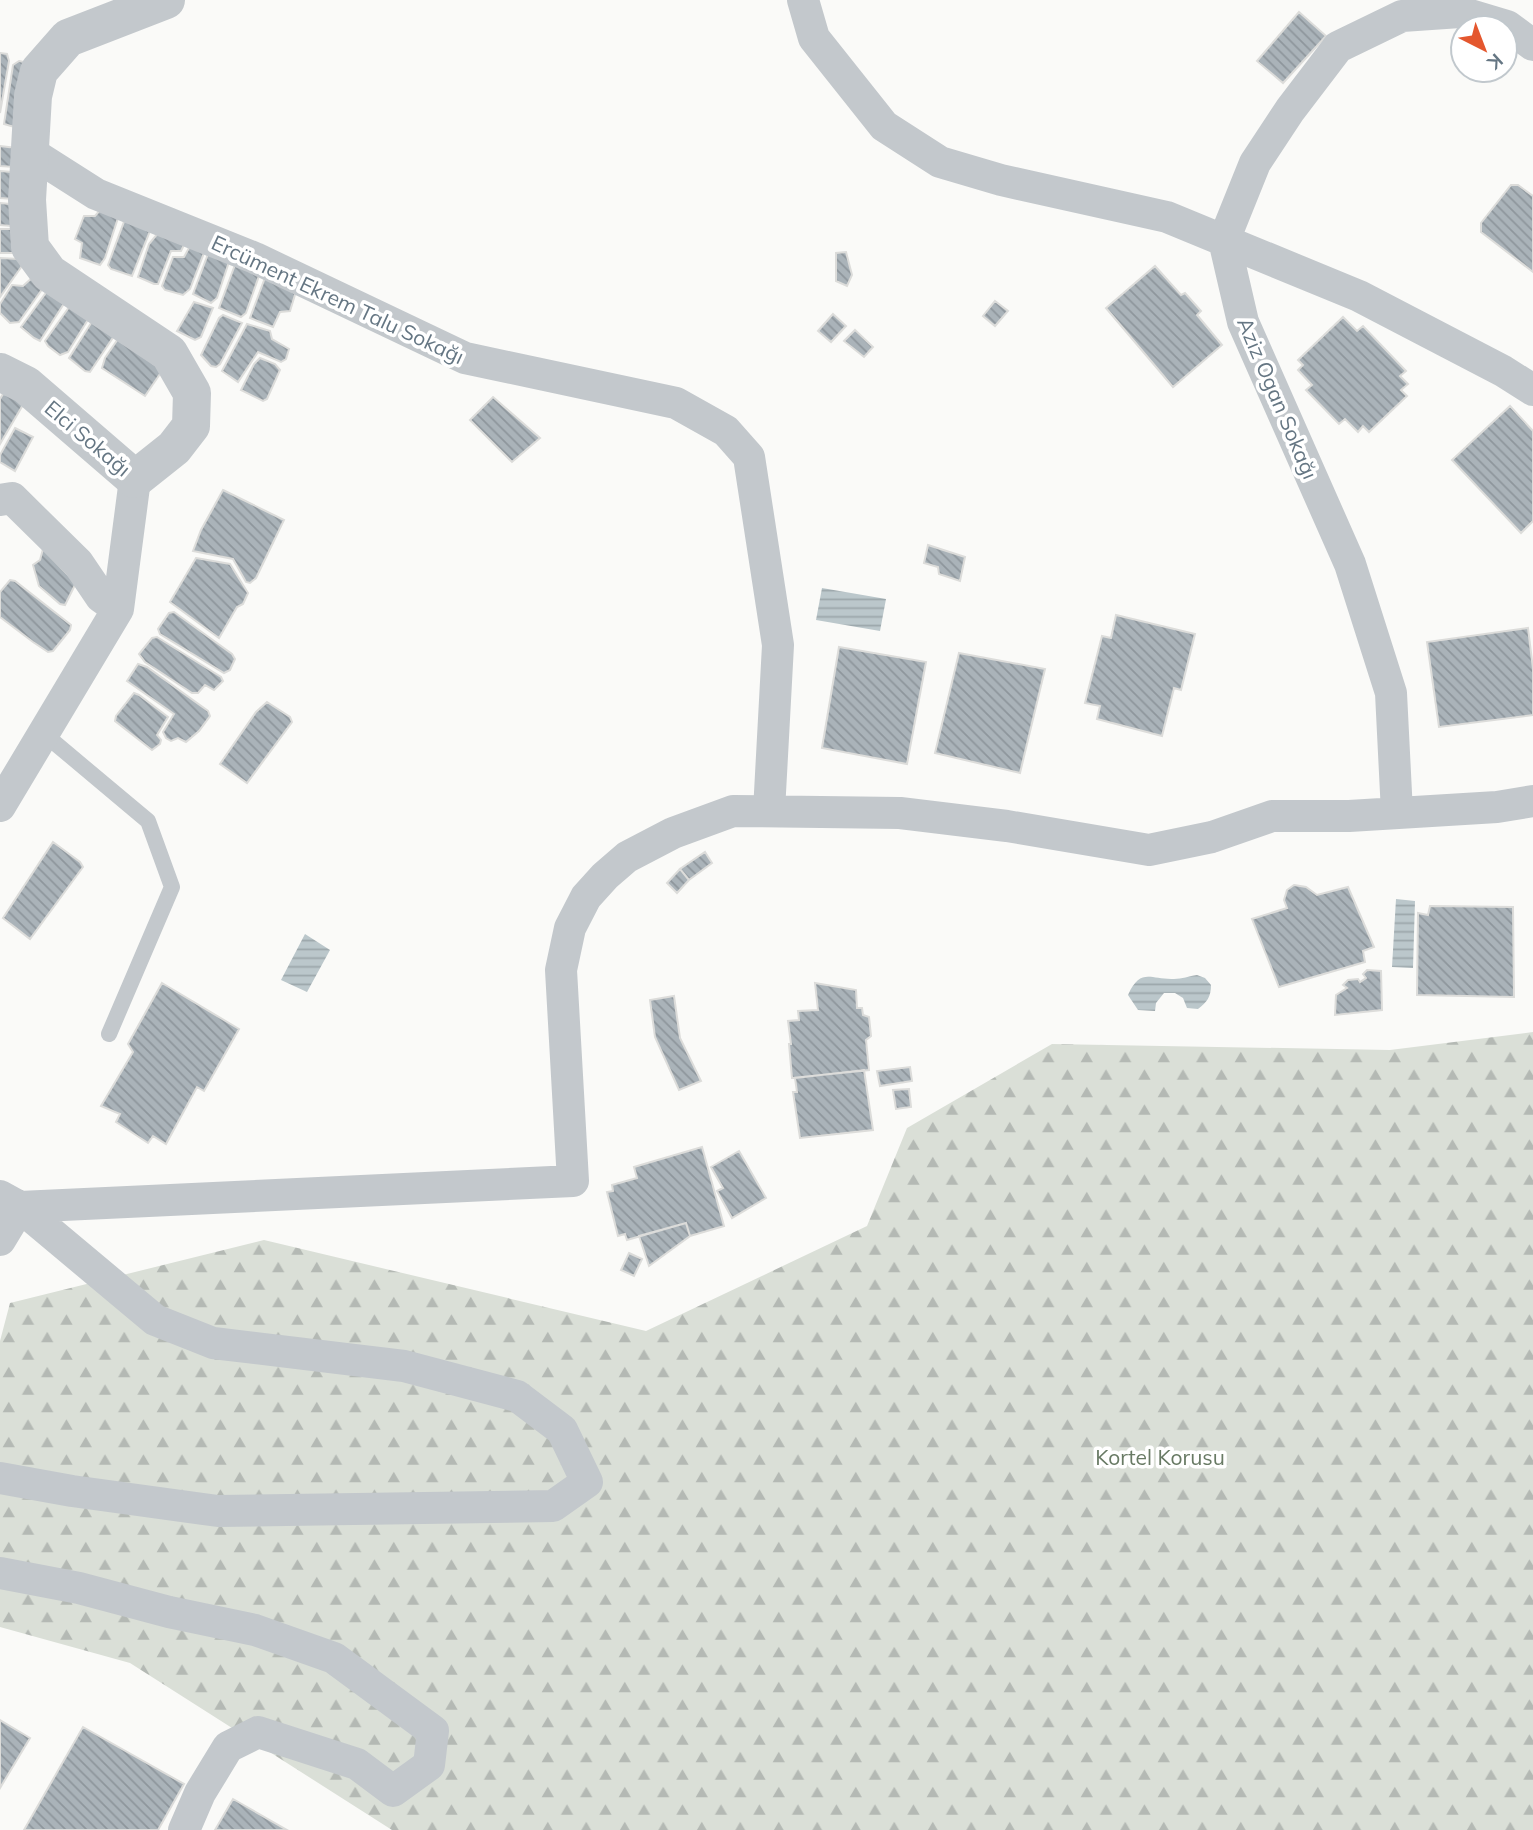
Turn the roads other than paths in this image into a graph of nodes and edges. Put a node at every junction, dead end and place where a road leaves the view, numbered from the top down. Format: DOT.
graph roads {
  1 [pos="166,0"];
  2 [pos="803,0"];
  3 [pos="1533,45"];
  4 [pos="30,152"];
  5 [pos="1224,240"];
  6 [pos="0,372"];
  7 [pos="1533,390"];
  8 [pos="135,479"];
  9 [pos="0,500"];
  10 [pos="118,609"];
  11 [pos="43,733"];
  12 [pos="1533,802"];
  13 [pos="0,806"];
  14 [pos="769,811"];
  15 [pos="1397,813"];
  16 [pos="109,1034"];
  17 [pos="10,1201"];
  18 [pos="0,1240"];
  19 [pos="0,1478"];
  20 [pos="0,1573"];
  21 [pos="184,1830"];
  1 -- 4 [label="street"];
  2 -- 5 [label="street"];
  3 -- 5 [label="street"];
  4 -- 8 [label="street, Elci Sokağı"];
  4 -- 14 [label="street, Ercüment Ekrem Talu Sokağı"];
  5 -- 7 [label="street"];
  5 -- 15 [label="street, Aziz Ogan Sokağı"];
  6 -- 8 [label="street, Elci Sokağı"];
  8 -- 10 [label="street"];
  9 -- 10 [label="street"];
  10 -- 11 [label="street"];
  11 -- 13 [label="street"];
  11 -- 16 [label="lane"];
  12 -- 15 [label="street"];
  14 -- 15 [label="street"];
  14 -- 17 [label="street"];
  17 -- 18 [label="street"];
  17 -- 19 [label="street"];
  20 -- 21 [label="street"];
}
